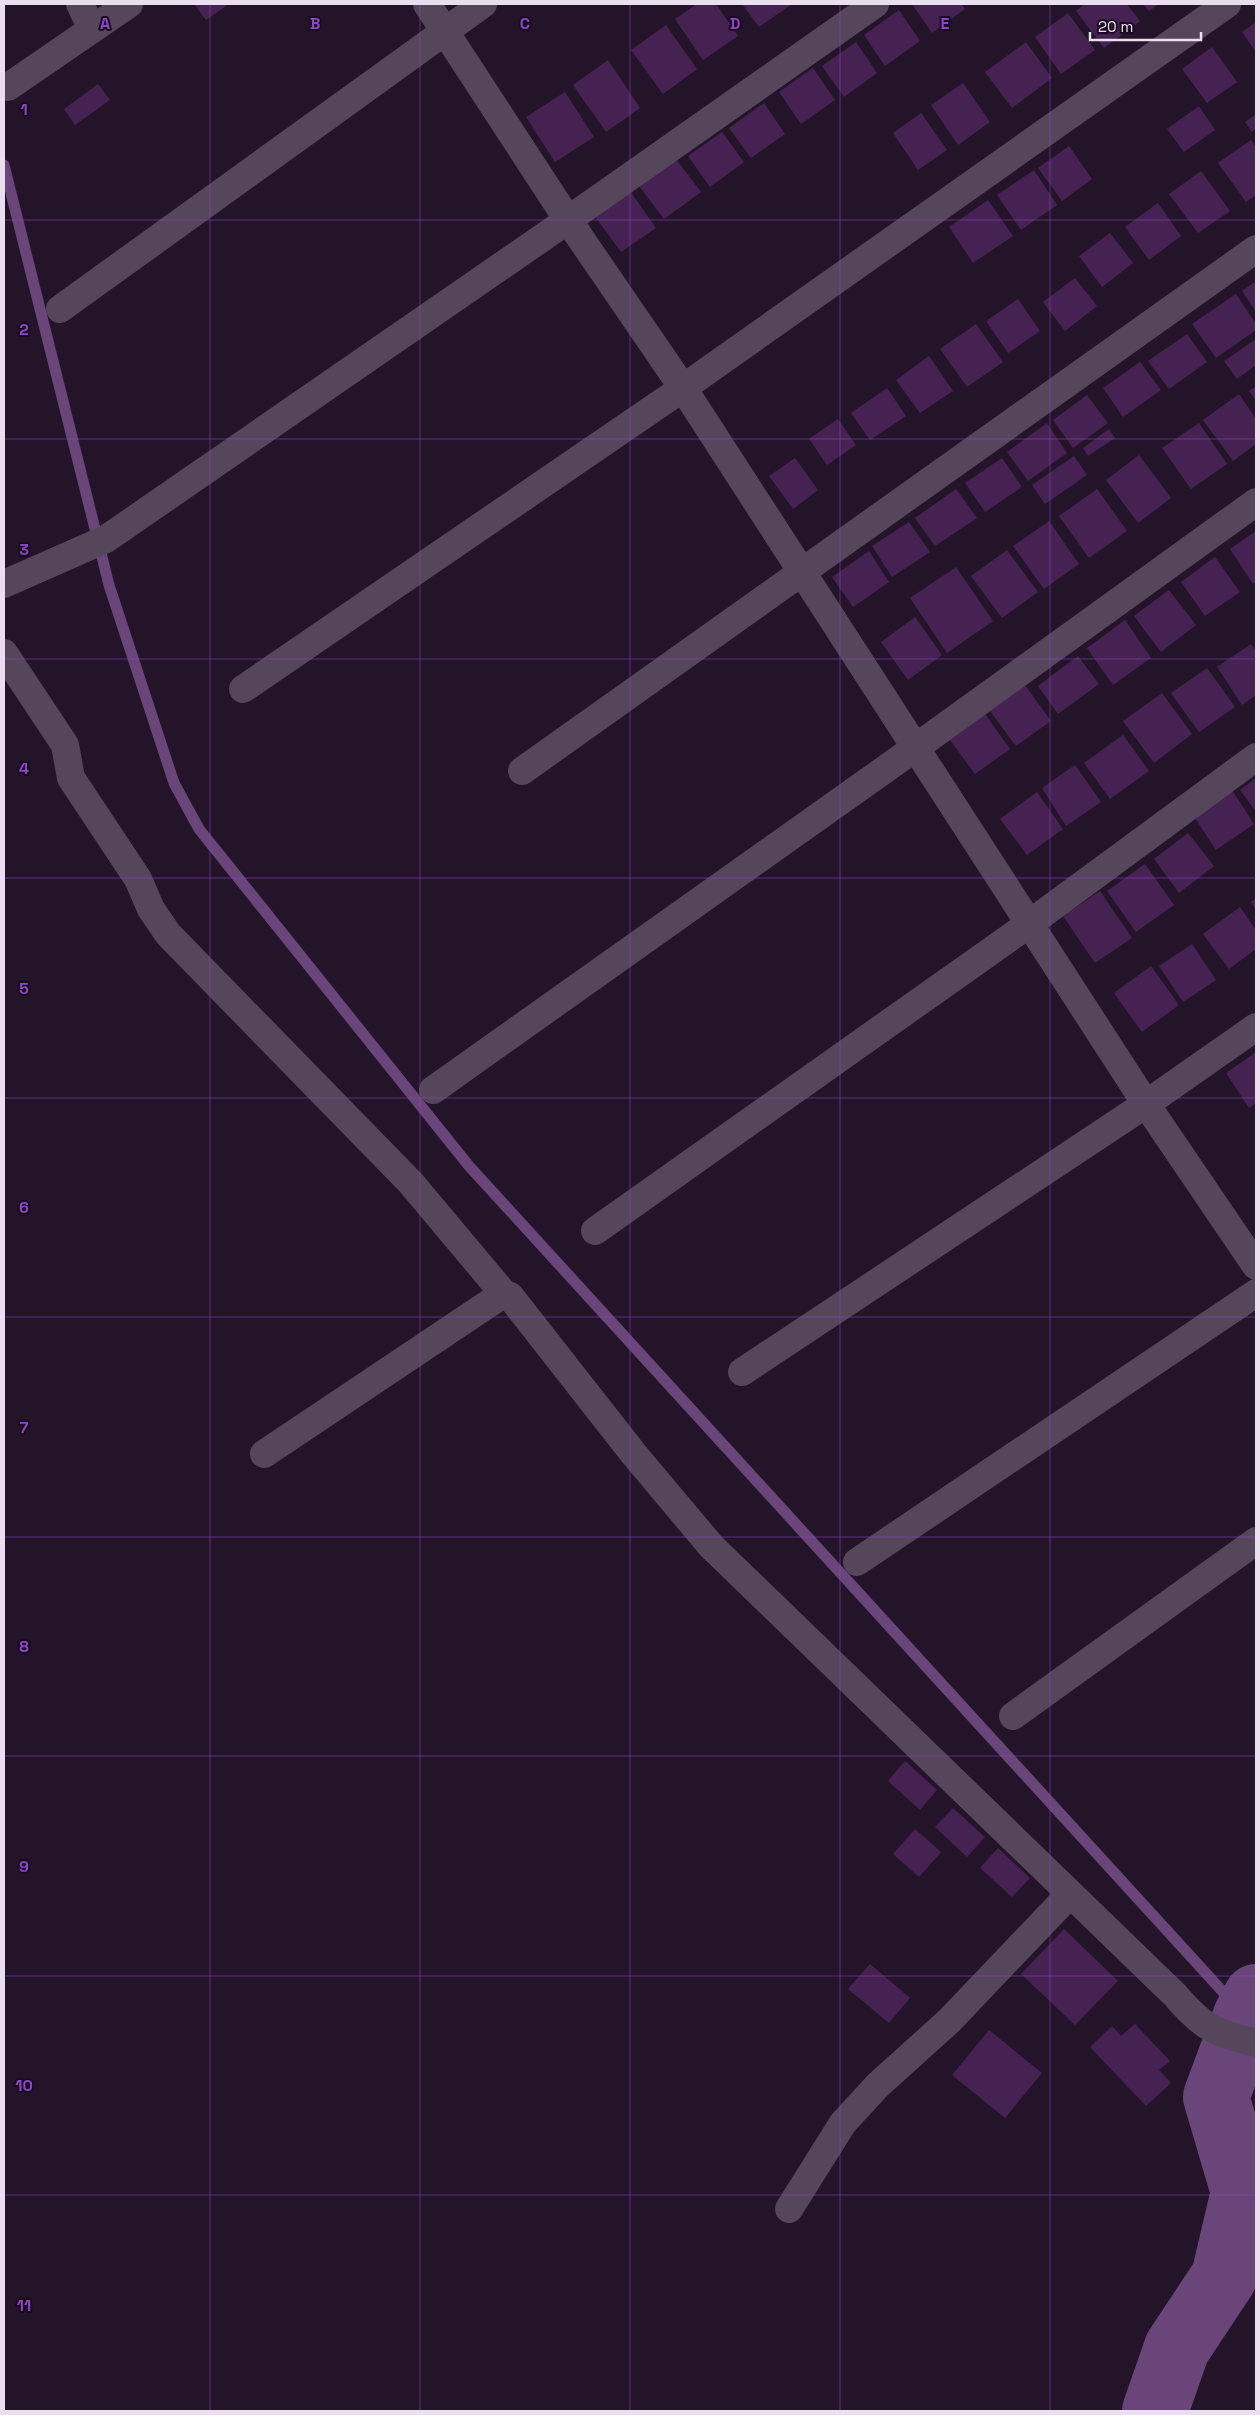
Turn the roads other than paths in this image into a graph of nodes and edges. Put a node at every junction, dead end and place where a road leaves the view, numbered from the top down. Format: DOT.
graph roads {
  1 [pos="80,4"];
  2 [pos="129,4"];
  3 [pos="427,4"];
  4 [pos="483,4"];
  5 [pos="875,4"];
  6 [pos="1227,4"];
  7 [pos="92,29"];
  8 [pos="444,30"];
  9 [pos="8,87"];
  10 [pos="568,220"];
  11 [pos="1256,249"];
  12 [pos="60,309"];
  13 [pos="683,388"];
  14 [pos="1256,502"];
  15 [pos="801,572"];
  16 [pos="4,584"];
  17 [pos="4,653"];
  18 [pos="242,689"];
  19 [pos="915,748"];
  20 [pos="1256,757"];
  21 [pos="522,771"];
  22 [pos="1028,924"];
  23 [pos="1256,1027"];
  24 [pos="432,1090"];
  25 [pos="1146,1104"];
  26 [pos="595,1231"];
  27 [pos="1256,1266"];
  28 [pos="1256,1293"];
  29 [pos="504,1294"];
  30 [pos="742,1372"];
  31 [pos="264,1454"];
  32 [pos="1256,1541"];
  33 [pos="857,1562"];
  34 [pos="1013,1716"];
  35 [pos="1070,1894"];
  36 [pos="1256,2043"];
  37 [pos="789,2209"];
  1 -- 7 [label="street"];
  2 -- 7 [label="street"];
  3 -- 8 [label="street"];
  4 -- 8 [label="street"];
  5 -- 10 [label="street"];
  6 -- 13 [label="street"];
  7 -- 9 [label="street"];
  8 -- 10 [label="street"];
  8 -- 12 [label="street"];
  10 -- 13 [label="street"];
  10 -- 16 [label="street"];
  11 -- 15 [label="street"];
  13 -- 15 [label="street"];
  13 -- 18 [label="street"];
  14 -- 19 [label="street"];
  15 -- 19 [label="street"];
  15 -- 21 [label="street"];
  17 -- 29 [label="street"];
  19 -- 22 [label="street"];
  19 -- 24 [label="street"];
  20 -- 22 [label="street"];
  22 -- 25 [label="street"];
  22 -- 26 [label="street"];
  23 -- 25 [label="street"];
  25 -- 27 [label="street"];
  25 -- 30 [label="street"];
  28 -- 33 [label="street"];
  29 -- 31 [label="street"];
  29 -- 35 [label="street"];
  32 -- 34 [label="street"];
  35 -- 36 [label="street"];
  35 -- 37 [label="street"];
}
